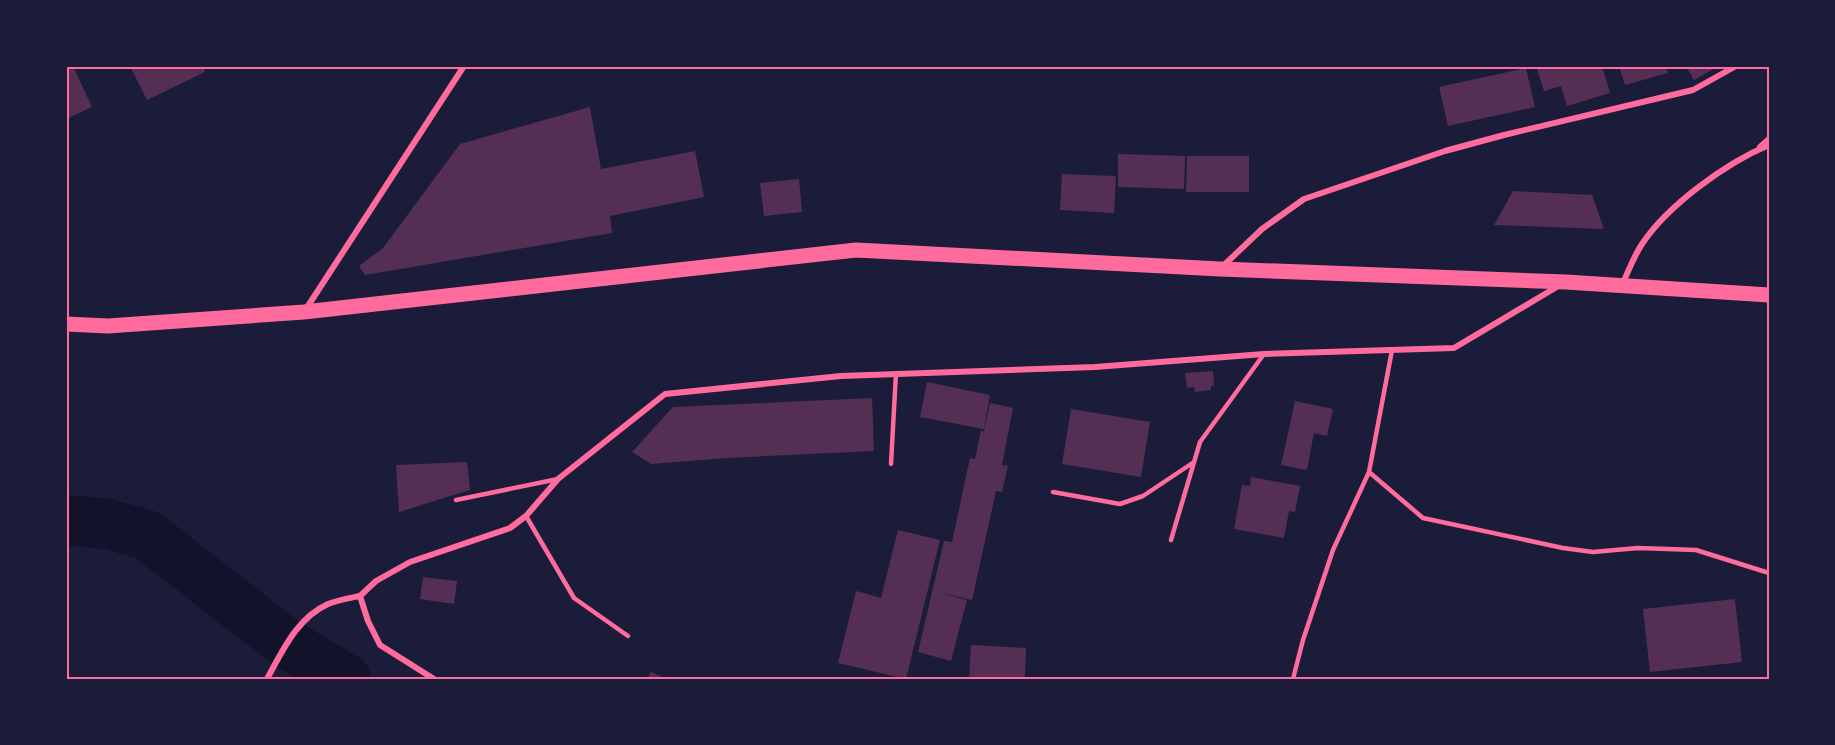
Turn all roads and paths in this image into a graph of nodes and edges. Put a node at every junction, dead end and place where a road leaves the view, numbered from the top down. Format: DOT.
graph roads {
  1 [pos="464,66"];
  2 [pos="1736,66"];
  3 [pos="1769,139"];
  4 [pos="1769,145"];
  5 [pos="1757,150"];
  6 [pos="1220,269"];
  7 [pos="1566,282"];
  8 [pos="1621,286"];
  9 [pos="1769,295"];
  10 [pos="304,312"];
  11 [pos="66,324"];
  12 [pos="1392,350"];
  13 [pos="1264,354"];
  14 [pos="896,373"];
  15 [pos="1194,462"];
  16 [pos="891,464"];
  17 [pos="1369,472"];
  18 [pos="558,479"];
  19 [pos="1053,492"];
  20 [pos="456,500"];
  21 [pos="526,516"];
  22 [pos="1171,540"];
  23 [pos="1769,573"];
  24 [pos="360,596"];
  25 [pos="627,636"];
  26 [pos="267,679"];
  27 [pos="434,679"];
  28 [pos="1293,679"];
  1 -- 10 [label="street"];
  2 -- 6 [label="street"];
  3 -- 5 [label="street"];
  4 -- 5 [label="street"];
  5 -- 8 [label="street"];
  6 -- 7 [label="main road"];
  6 -- 10 [label="main road"];
  7 -- 8 [label="main road"];
  7 -- 12 [label="street"];
  8 -- 9 [label="main road"];
  10 -- 11 [label="main road"];
  12 -- 13 [label="street"];
  12 -- 17 [label="lane"];
  13 -- 14 [label="street"];
  13 -- 15 [label="lane"];
  14 -- 16 [label="lane"];
  14 -- 18 [label="street"];
  15 -- 19 [label="lane"];
  15 -- 22 [label="lane"];
  17 -- 23 [label="lane"];
  17 -- 28 [label="lane"];
  18 -- 20 [label="lane"];
  18 -- 21 [label="street"];
  21 -- 24 [label="street"];
  21 -- 25 [label="lane"];
  24 -- 26 [label="street"];
  24 -- 27 [label="street"];
}
